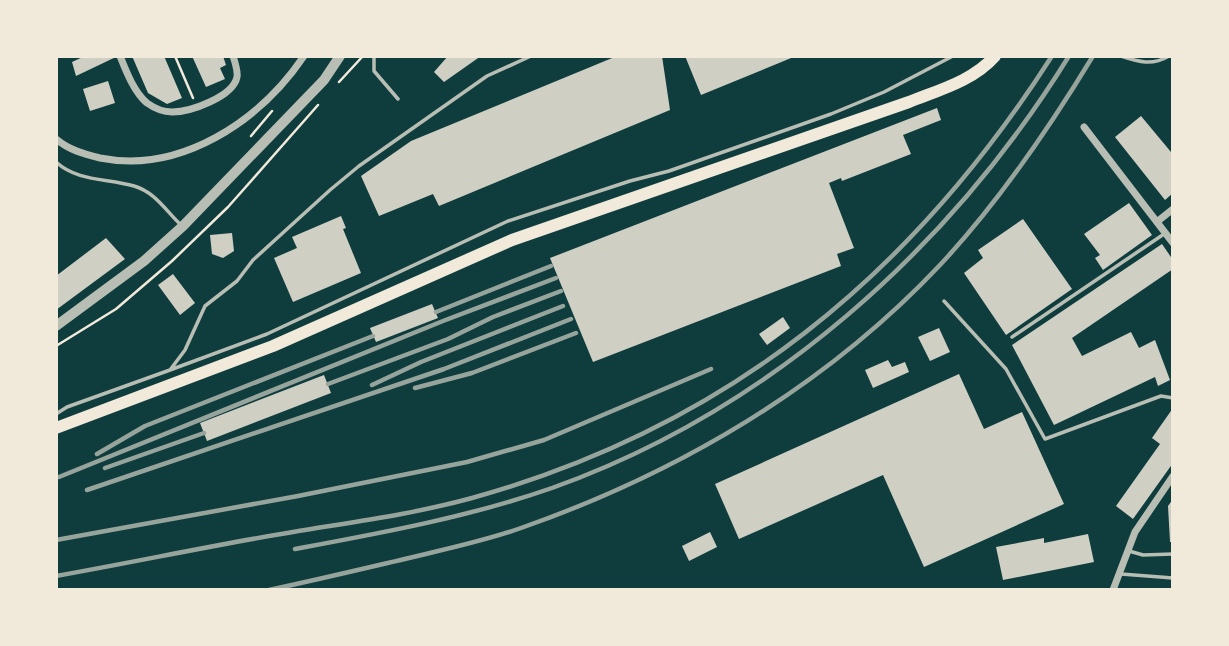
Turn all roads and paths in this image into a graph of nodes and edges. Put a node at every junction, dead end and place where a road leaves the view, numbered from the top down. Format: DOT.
graph roads {
  1 [pos="120,56"];
  2 [pos="175,56"];
  3 [pos="233,56"];
  4 [pos="304,56"];
  5 [pos="340,56"];
  6 [pos="374,56"];
  7 [pos="531,56"];
  8 [pos="953,56"];
  9 [pos="995,56"];
  10 [pos="1121,56"];
  11 [pos="1170,56"];
  12 [pos="398,99"];
  13 [pos="198,107"];
  14 [pos="271,112"];
  15 [pos="1084,127"];
  16 [pos="56,139"];
  17 [pos="245,143"];
  18 [pos="56,163"];
  19 [pos="1173,209"];
  20 [pos="1158,221"];
  21 [pos="183,226"];
  22 [pos="1166,232"];
  23 [pos="1173,243"];
  24 [pos="944,301"];
  25 [pos="56,326"];
  26 [pos="1012,337"];
  27 [pos="170,370"];
  28 [pos="1173,398"];
  29 [pos="56,414"];
  30 [pos="56,428"];
  31 [pos="1173,476"];
  32 [pos="1127,551"];
  33 [pos="1173,554"];
  34 [pos="1121,574"];
  35 [pos="1173,578"];
  36 [pos="1113,590"];
  1 -- 13 [label="street"];
  2 -- 13 [label="path"];
  3 -- 13 [label="street"];
  4 -- 16 [label="street"];
  5 -- 21 [label="street"];
  6 -- 12 [label="lane"];
  7 -- 27 [label="lane"];
  8 -- 27 [label="lane"];
  9 -- 30 [label="main road"];
  10 -- 11 [label="lane"];
  14 -- 17 [label="path"];
  15 -- 20 [label="street"];
  18 -- 21 [label="lane"];
  19 -- 20 [label="street"];
  20 -- 22 [label="street"];
  21 -- 25 [label="street"];
  22 -- 23 [label="street"];
  22 -- 26 [label="lane"];
  24 -- 28 [label="lane"];
  27 -- 29 [label="lane"];
  31 -- 32 [label="street"];
  32 -- 33 [label="lane"];
  32 -- 34 [label="street"];
  34 -- 35 [label="lane"];
  34 -- 36 [label="street"];
}
